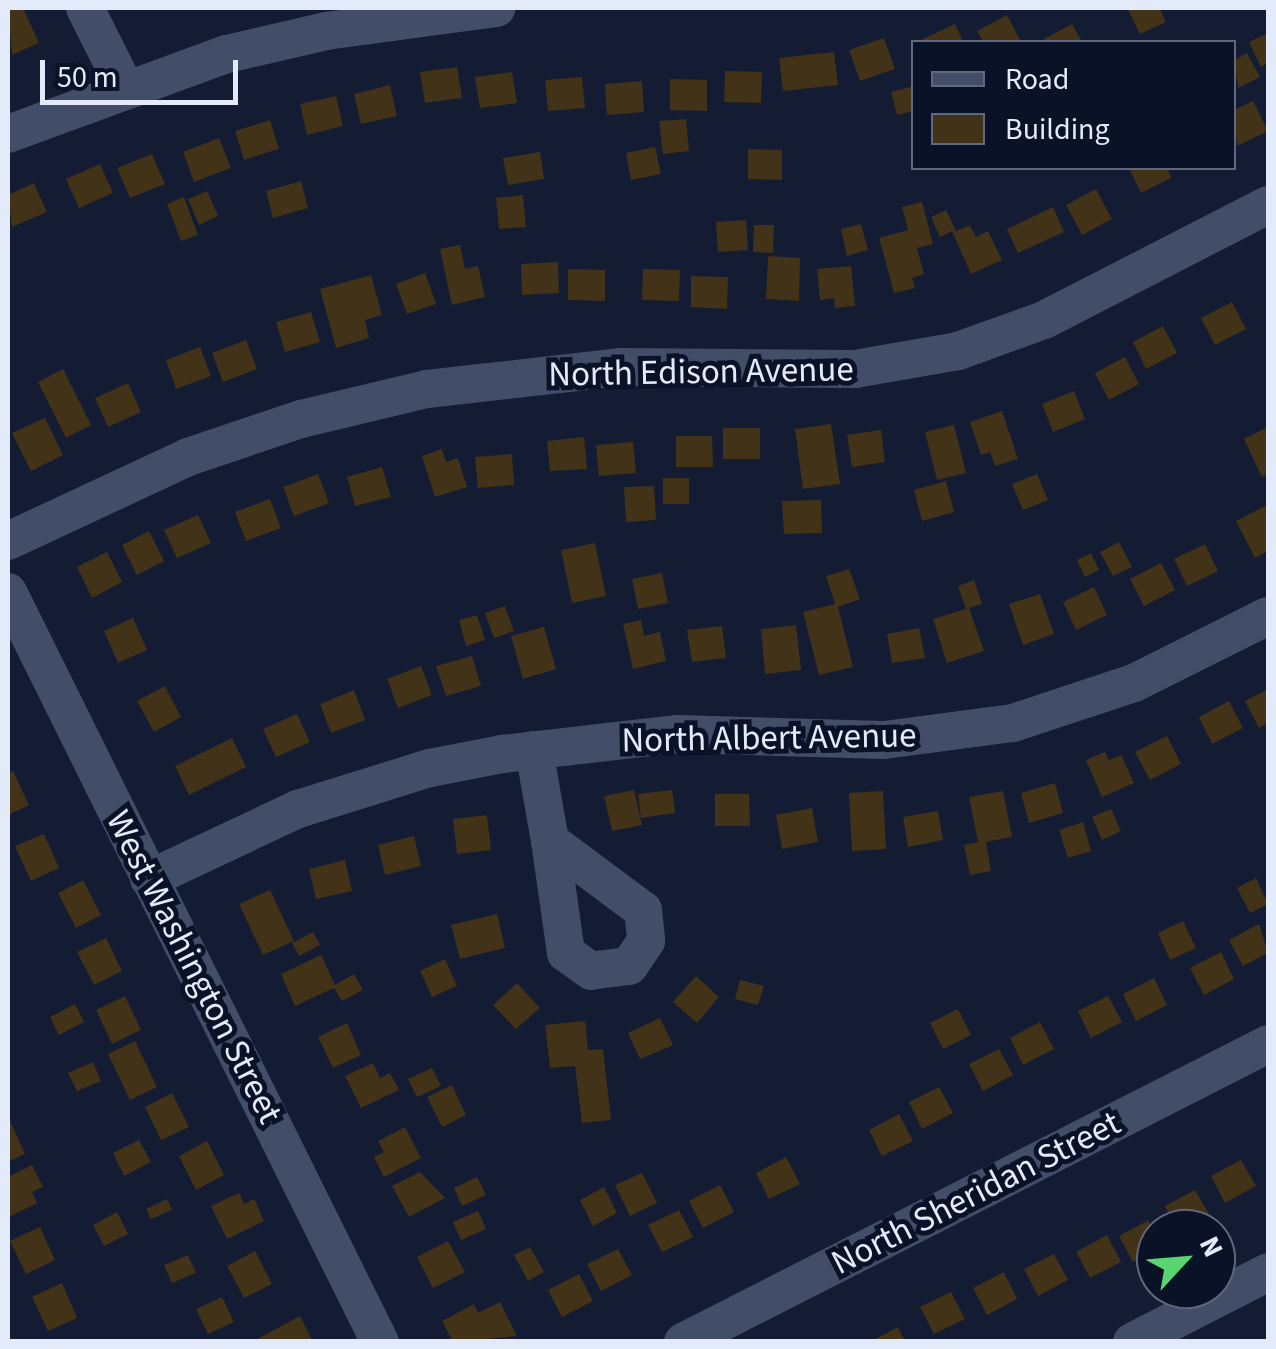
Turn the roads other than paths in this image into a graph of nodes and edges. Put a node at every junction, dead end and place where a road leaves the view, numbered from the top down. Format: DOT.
graph roads {
  1 [pos="84,8"];
  2 [pos="496,8"];
  3 [pos="125,88"];
  4 [pos="8,134"];
  5 [pos="1268,205"];
  6 [pos="8,541"];
  7 [pos="8,592"];
  8 [pos="1268,616"];
  9 [pos="534,750"];
  10 [pos="550,841"];
  11 [pos="149,879"];
  12 [pos="1268,1044"];
  13 [pos="1268,1272"];
  14 [pos="380,1342"];
  15 [pos="683,1342"];
  16 [pos="1132,1342"];
  1 -- 3 [label="street"];
  2 -- 3 [label="street"];
  3 -- 4 [label="street"];
  5 -- 6 [label="street, North Edison Avenue"];
  7 -- 11 [label="street, West Washington Street"];
  8 -- 9 [label="street, North Albert Avenue"];
  9 -- 10 [label="street"];
  9 -- 11 [label="street, North Albert Avenue"];
  11 -- 14 [label="street, West Washington Street"];
  12 -- 15 [label="street, North Sheridan Street"];
  13 -- 16 [label="street"];
}
